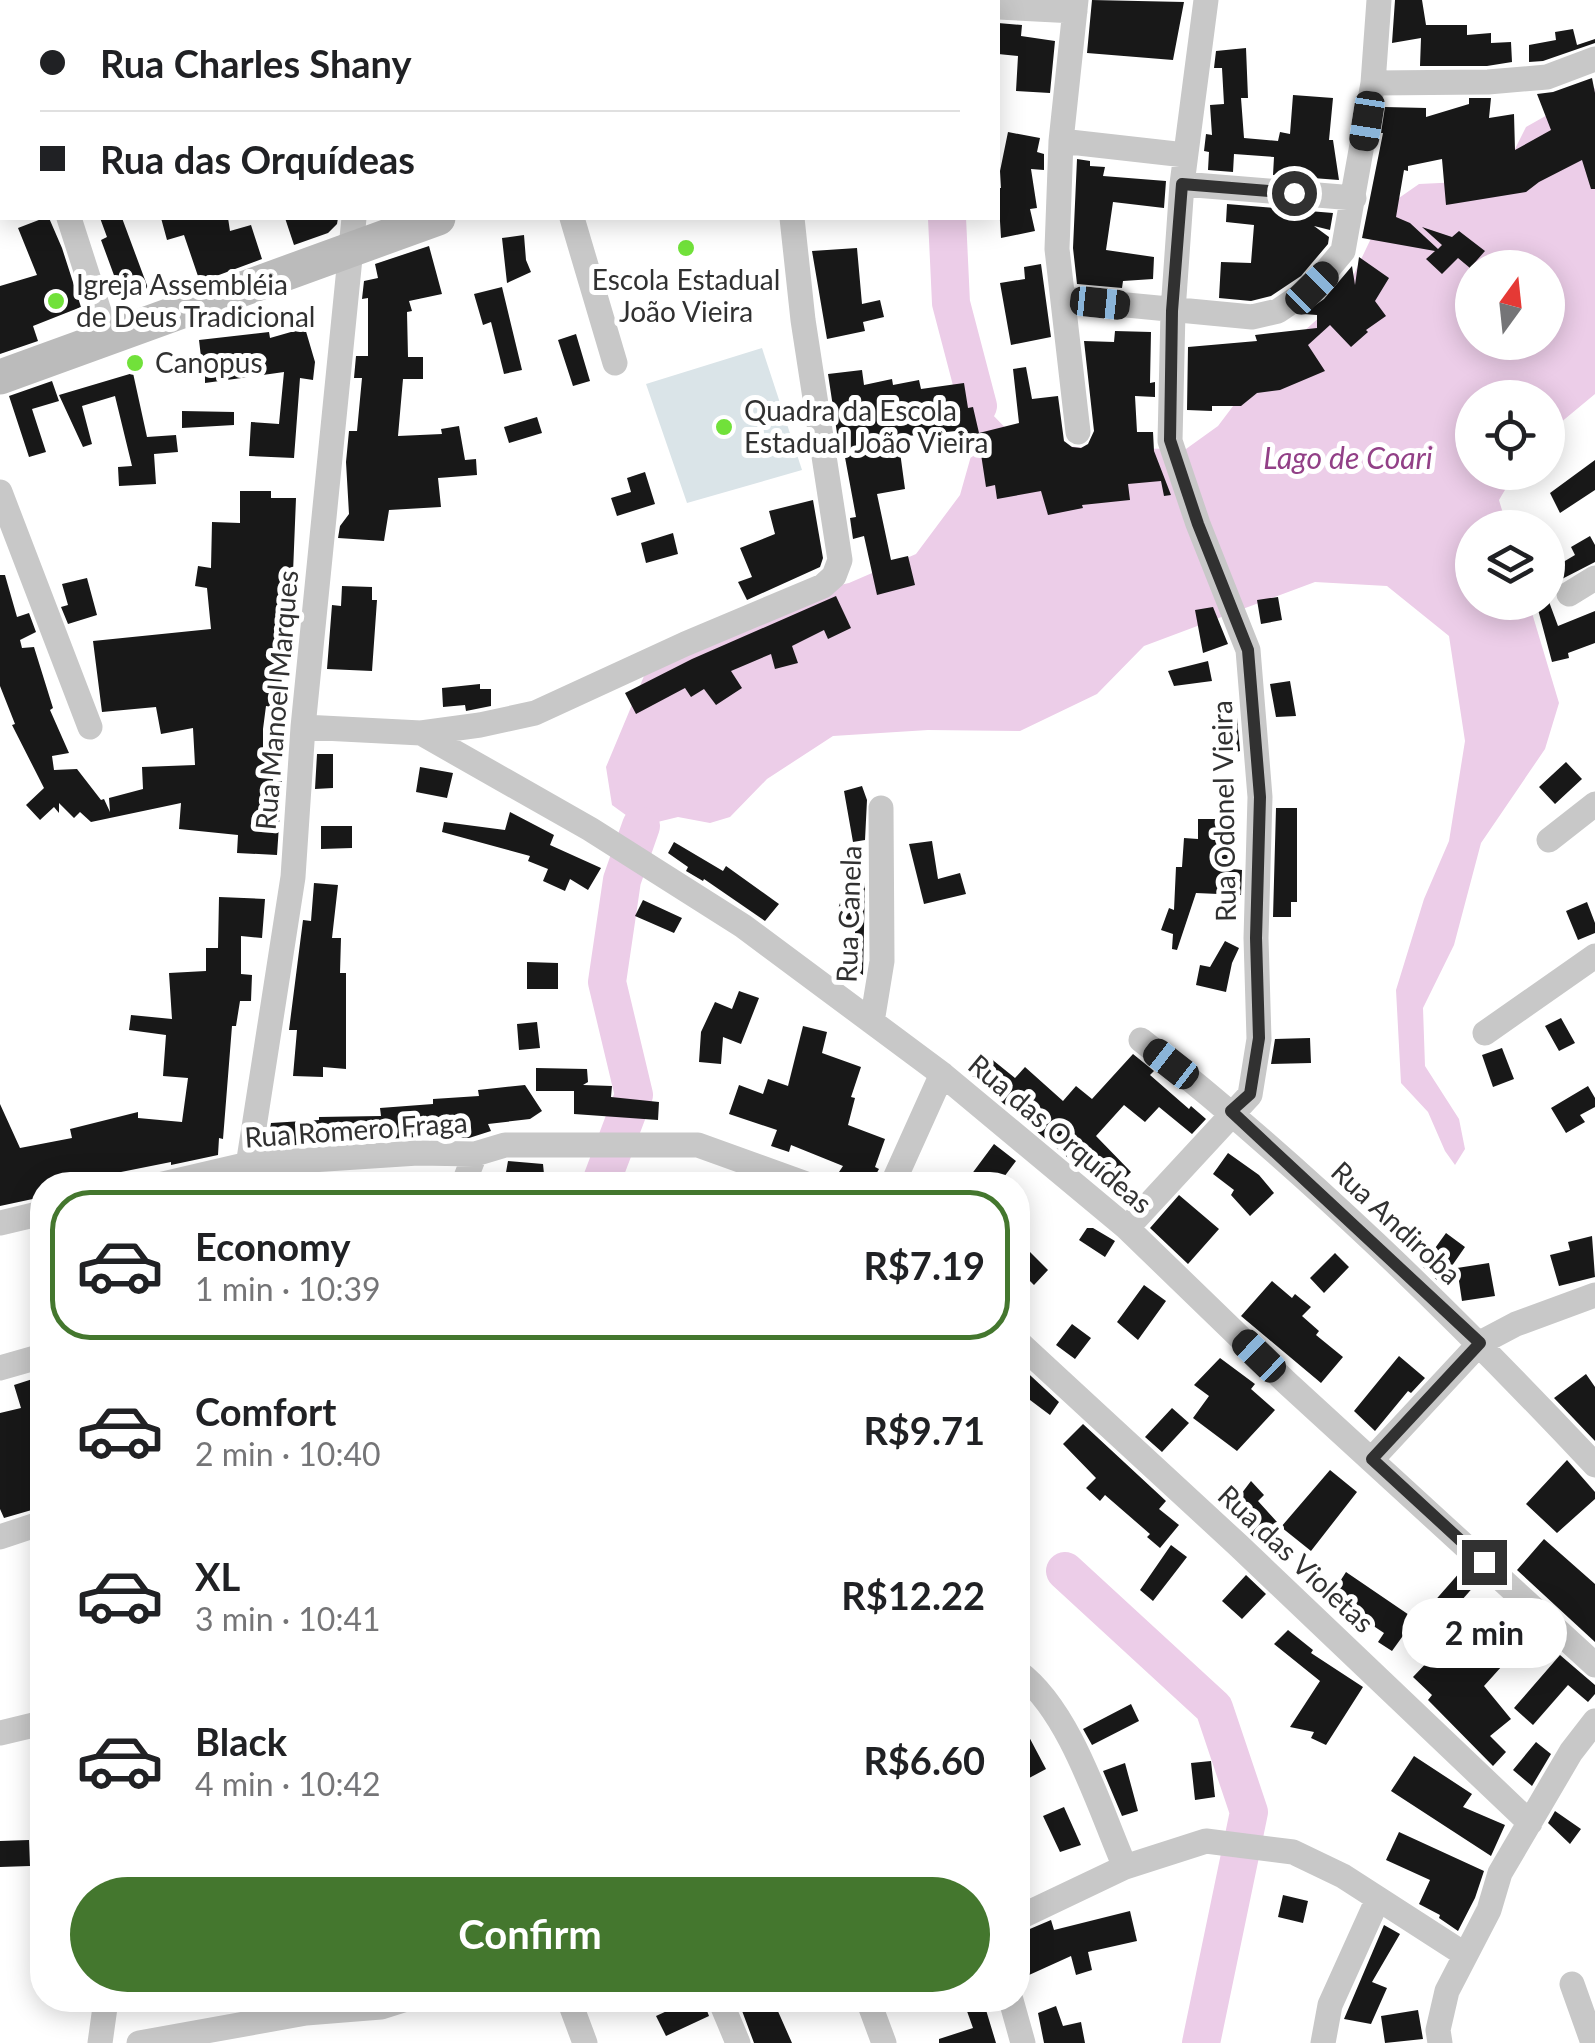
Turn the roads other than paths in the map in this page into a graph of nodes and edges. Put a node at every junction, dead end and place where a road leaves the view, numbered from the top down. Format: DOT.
graph roads {
  1 [pos="1206,0"];
  2 [pos="1379,0"];
  3 [pos="1075,5"];
  4 [pos="1000,8"];
  5 [pos="1595,59"];
  6 [pos="1373,83"];
  7 [pos="1061,140"];
  8 [pos="1185,156"];
  9 [pos="1182,184"];
  10 [pos="1354,198"];
  11 [pos="70,220"];
  12 [pos="354,220"];
  13 [pos="433,220"];
  14 [pos="573,220"];
  15 [pos="792,220"];
  16 [pos="348,253"];
  17 [pos="1064,299"];
  18 [pos="1172,311"];
  19 [pos="107,336"];
  20 [pos="614,363"];
  21 [pos="0,377"];
  22 [pos="1078,432"];
  23 [pos="0,492"];
  24 [pos="1595,578"];
  25 [pos="1569,594"];
  26 [pos="90,727"];
  27 [pos="303,727"];
  28 [pos="421,732"];
  29 [pos="1595,804"];
  30 [pos="881,808"];
  31 [pos="1548,840"];
  32 [pos="1595,956"];
  33 [pos="872,1022"];
  34 [pos="1486,1034"];
  35 [pos="1141,1040"];
  36 [pos="942,1074"];
  37 [pos="1231,1111"];
  38 [pos="475,1154"];
  39 [pos="247,1172"];
  40 [pos="263,1172"];
  41 [pos="469,1172"];
  42 [pos="741,1172"];
  43 [pos="898,1172"];
  44 [pos="30,1216"];
  45 [pos="0,1223"];
  46 [pos="1128,1228"];
  47 [pos="1595,1295"];
  48 [pos="1480,1343"];
  49 [pos="1030,1353"];
  50 [pos="30,1359"];
  51 [pos="0,1368"];
  52 [pos="1372,1459"];
  53 [pos="1595,1465"];
  54 [pos="30,1527"];
  55 [pos="0,1536"];
  56 [pos="1595,1665"];
  57 [pos="1030,1681"];
  58 [pos="1595,1720"];
  59 [pos="30,1726"];
  60 [pos="0,1734"];
  61 [pos="1530,1823"];
  62 [pos="1126,1867"];
  63 [pos="1377,1901"];
  64 [pos="1030,1912"];
  65 [pos="1464,1954"];
  66 [pos="1572,1984"];
  67 [pos="104,2012"];
  68 [pos="313,2012"];
  69 [pos="573,2012"];
  70 [pos="725,2012"];
  71 [pos="872,2012"];
  72 [pos="1015,2012"];
  73 [pos="100,2043"];
  74 [pos="139,2043"];
  75 [pos="585,2043"];
  76 [pos="738,2043"];
  77 [pos="884,2043"];
  78 [pos="1024,2043"];
  79 [pos="1322,2043"];
  80 [pos="1440,2043"];
  81 [pos="1593,2043"];
  1 -- 8 [label="street, Rua Odonel Vieira"];
  2 -- 6 [label="street"];
  3 -- 4 [label="street"];
  3 -- 7 [label="street"];
  5 -- 6 [label="street"];
  6 -- 10 [label="street"];
  7 -- 8 [label="street"];
  7 -- 17 [label="street"];
  8 -- 9 [label="street, Rua Odonel Vieira"];
  9 -- 10 [label="street"];
  9 -- 18 [label="street, Rua Odonel Vieira"];
  10 -- 18 [label="street"];
  11 -- 19 [label="street"];
  12 -- 16 [label="street, Rua Manoel Marques"];
  13 -- 16 [label="main road"];
  14 -- 20 [label="street"];
  15 -- 28 [label="street"];
  16 -- 19 [label="main road"];
  16 -- 27 [label="street, Rua Manoel Marques"];
  17 -- 18 [label="street"];
  17 -- 22 [label="street"];
  18 -- 37 [label="street, Rua Odonel Vieira"];
  19 -- 21 [label="main road"];
  23 -- 26 [label="street"];
  24 -- 25 [label="street"];
  27 -- 28 [label="street"];
  27 -- 39 [label="street, Rua Manoel Marques"];
  28 -- 33 [label="street, Rua das Orquídeas"];
  29 -- 31 [label="street"];
  30 -- 33 [label="street, Rua Canela"];
  32 -- 34 [label="street"];
  33 -- 36 [label="street, Rua das Orquídeas"];
  35 -- 37 [label="street, Rua Andiroba"];
  36 -- 43 [label="street"];
  36 -- 46 [label="street, Rua das Orquídeas"];
  37 -- 46 [label="street, Rua Odonel Vieira"];
  37 -- 48 [label="street, Rua Andiroba"];
  38 -- 40 [label="street, Rua Romero Fraga"];
  38 -- 41 [label="street"];
  38 -- 42 [label="street, Rua Romero Fraga"];
  44 -- 45 [label="street"];
  46 -- 52 [label="street, Rua das Orquídeas"];
  47 -- 48 [label="street"];
  48 -- 52 [label="street"];
  48 -- 53 [label="street, Rua Andiroba"];
  49 -- 61 [label="street, Rua das Violetas"];
  50 -- 51 [label="street"];
  52 -- 56 [label="street, Rua das Orquídeas"];
  54 -- 55 [label="street"];
  57 -- 62 [label="street"];
  58 -- 61 [label="street"];
  59 -- 60 [label="street"];
  61 -- 65 [label="street"];
  62 -- 63 [label="street"];
  62 -- 64 [label="street"];
  63 -- 65 [label="street"];
  63 -- 79 [label="street"];
  65 -- 80 [label="street"];
  66 -- 81 [label="street"];
  67 -- 73 [label="street"];
  68 -- 74 [label="street"];
  69 -- 75 [label="street"];
  70 -- 76 [label="street"];
  71 -- 77 [label="street"];
  72 -- 78 [label="street"];
}
